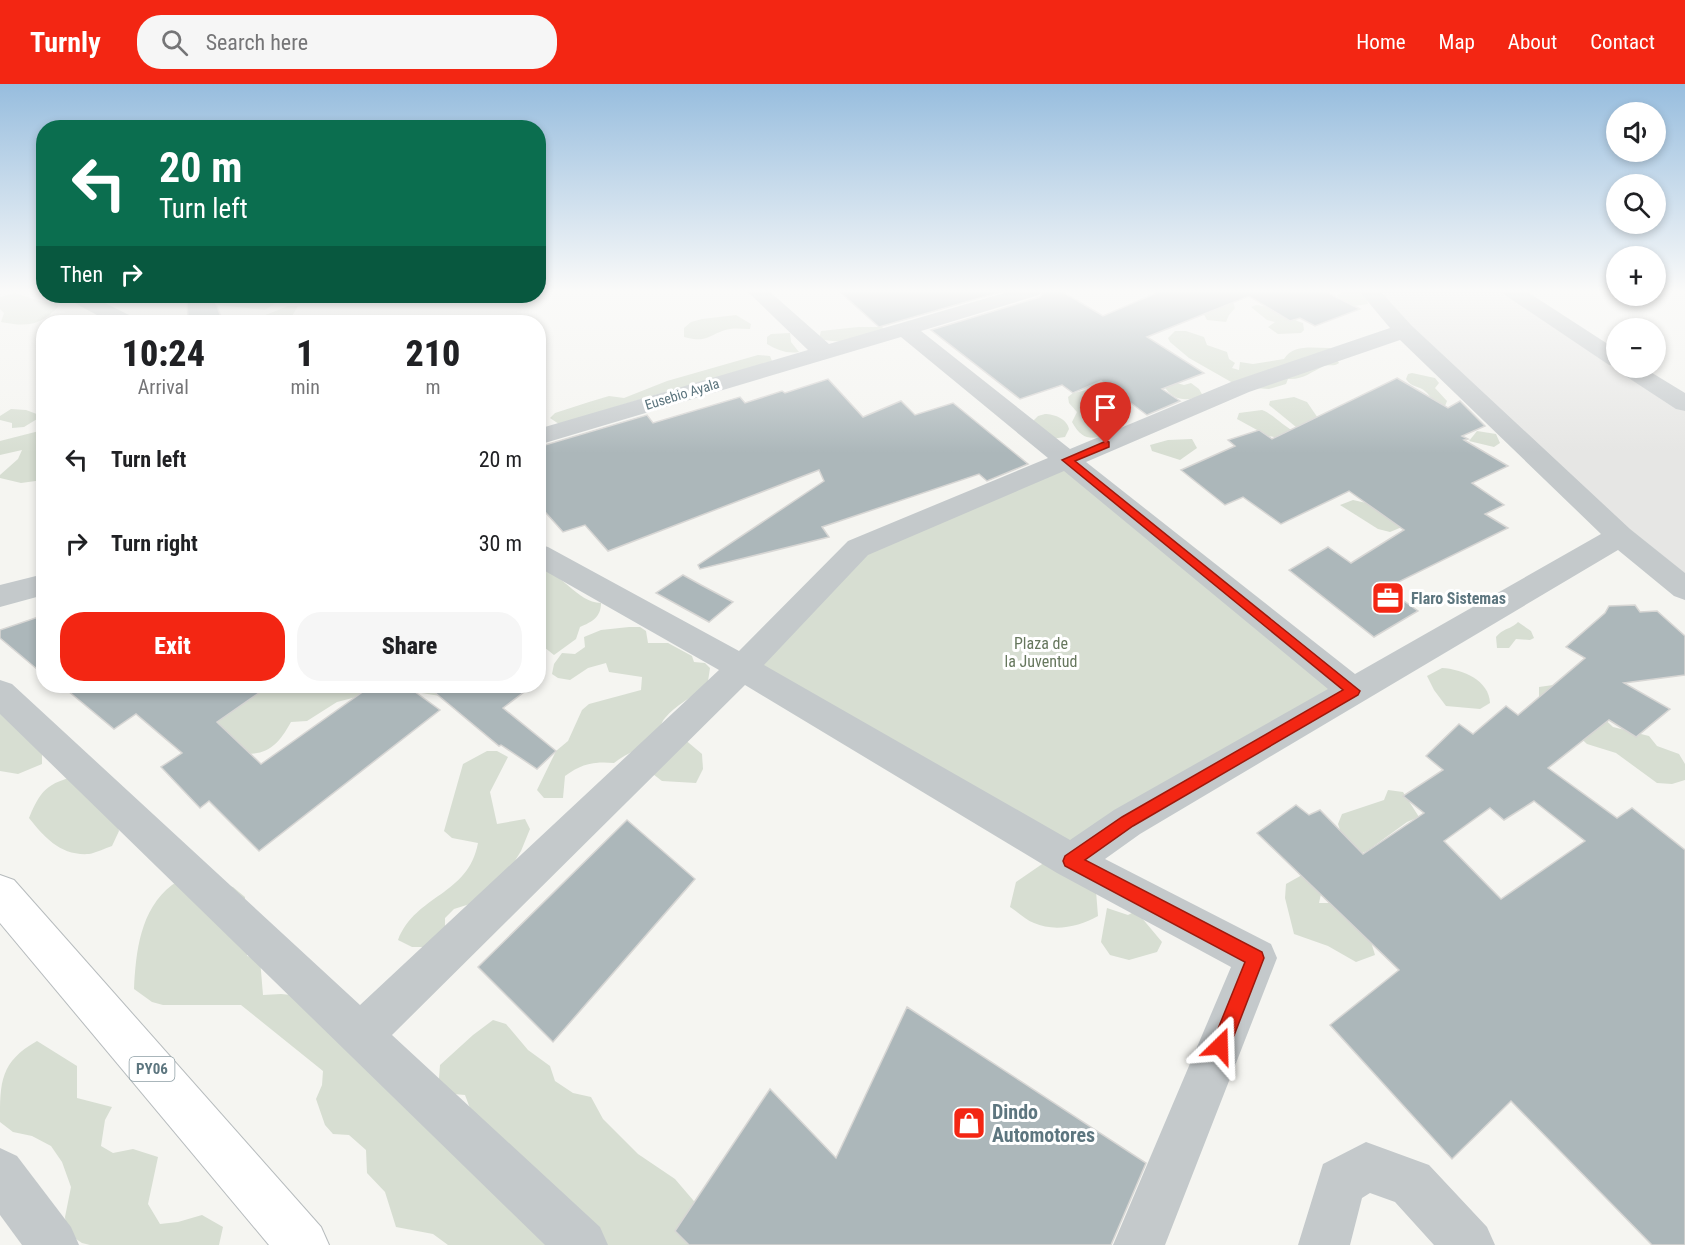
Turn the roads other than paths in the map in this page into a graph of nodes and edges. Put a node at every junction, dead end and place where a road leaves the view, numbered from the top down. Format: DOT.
graph roads {
  1 [pos="817,345"];
  2 [pos="849,345"];
  3 [pos="925,345"];
  4 [pos="1362,345"];
  5 [pos="1419,345"];
  6 [pos="824,352"];
  7 [pos="1644,378"];
  8 [pos="1685,405"];
  9 [pos="546,435"];
  10 [pos="1068,460"];
  11 [pos="1620,536"];
  12 [pos="546,558"];
  13 [pos="36,586"];
  14 [pos="1685,589"];
  15 [pos="0,597"];
  16 [pos="742,668"];
  17 [pos="1353,691"];
  18 [pos="0,693"];
  19 [pos="1071,861"];
  20 [pos="0,893"];
  21 [pos="361,1034"];
  22 [pos="0,1173"];
  23 [pos="53,1245"];
  24 [pos="303,1245"];
  25 [pos="582,1245"];
  26 [pos="1139,1245"];
  27 [pos="1324,1245"];
  28 [pos="1469,1245"];
  1 -- 6 [label="street"];
  2 -- 6 [label="street, Eusebio Ayala"];
  3 -- 10 [label="street"];
  4 -- 10 [label="street"];
  5 -- 11 [label="street"];
  6 -- 9 [label="street, Eusebio Ayala"];
  7 -- 8 [label="street"];
  10 -- 16 [label="street"];
  10 -- 17 [label="street"];
  11 -- 14 [label="street"];
  11 -- 17 [label="street"];
  12 -- 16 [label="street"];
  13 -- 15 [label="street"];
  16 -- 19 [label="street"];
  16 -- 21 [label="street"];
  17 -- 19 [label="street"];
  18 -- 21 [label="street"];
  19 -- 26 [label="street"];
  20 -- 24 [label="highway, PY06"];
  21 -- 25 [label="street"];
  22 -- 23 [label="street"];
  27 -- 28 [label="street"];
}
